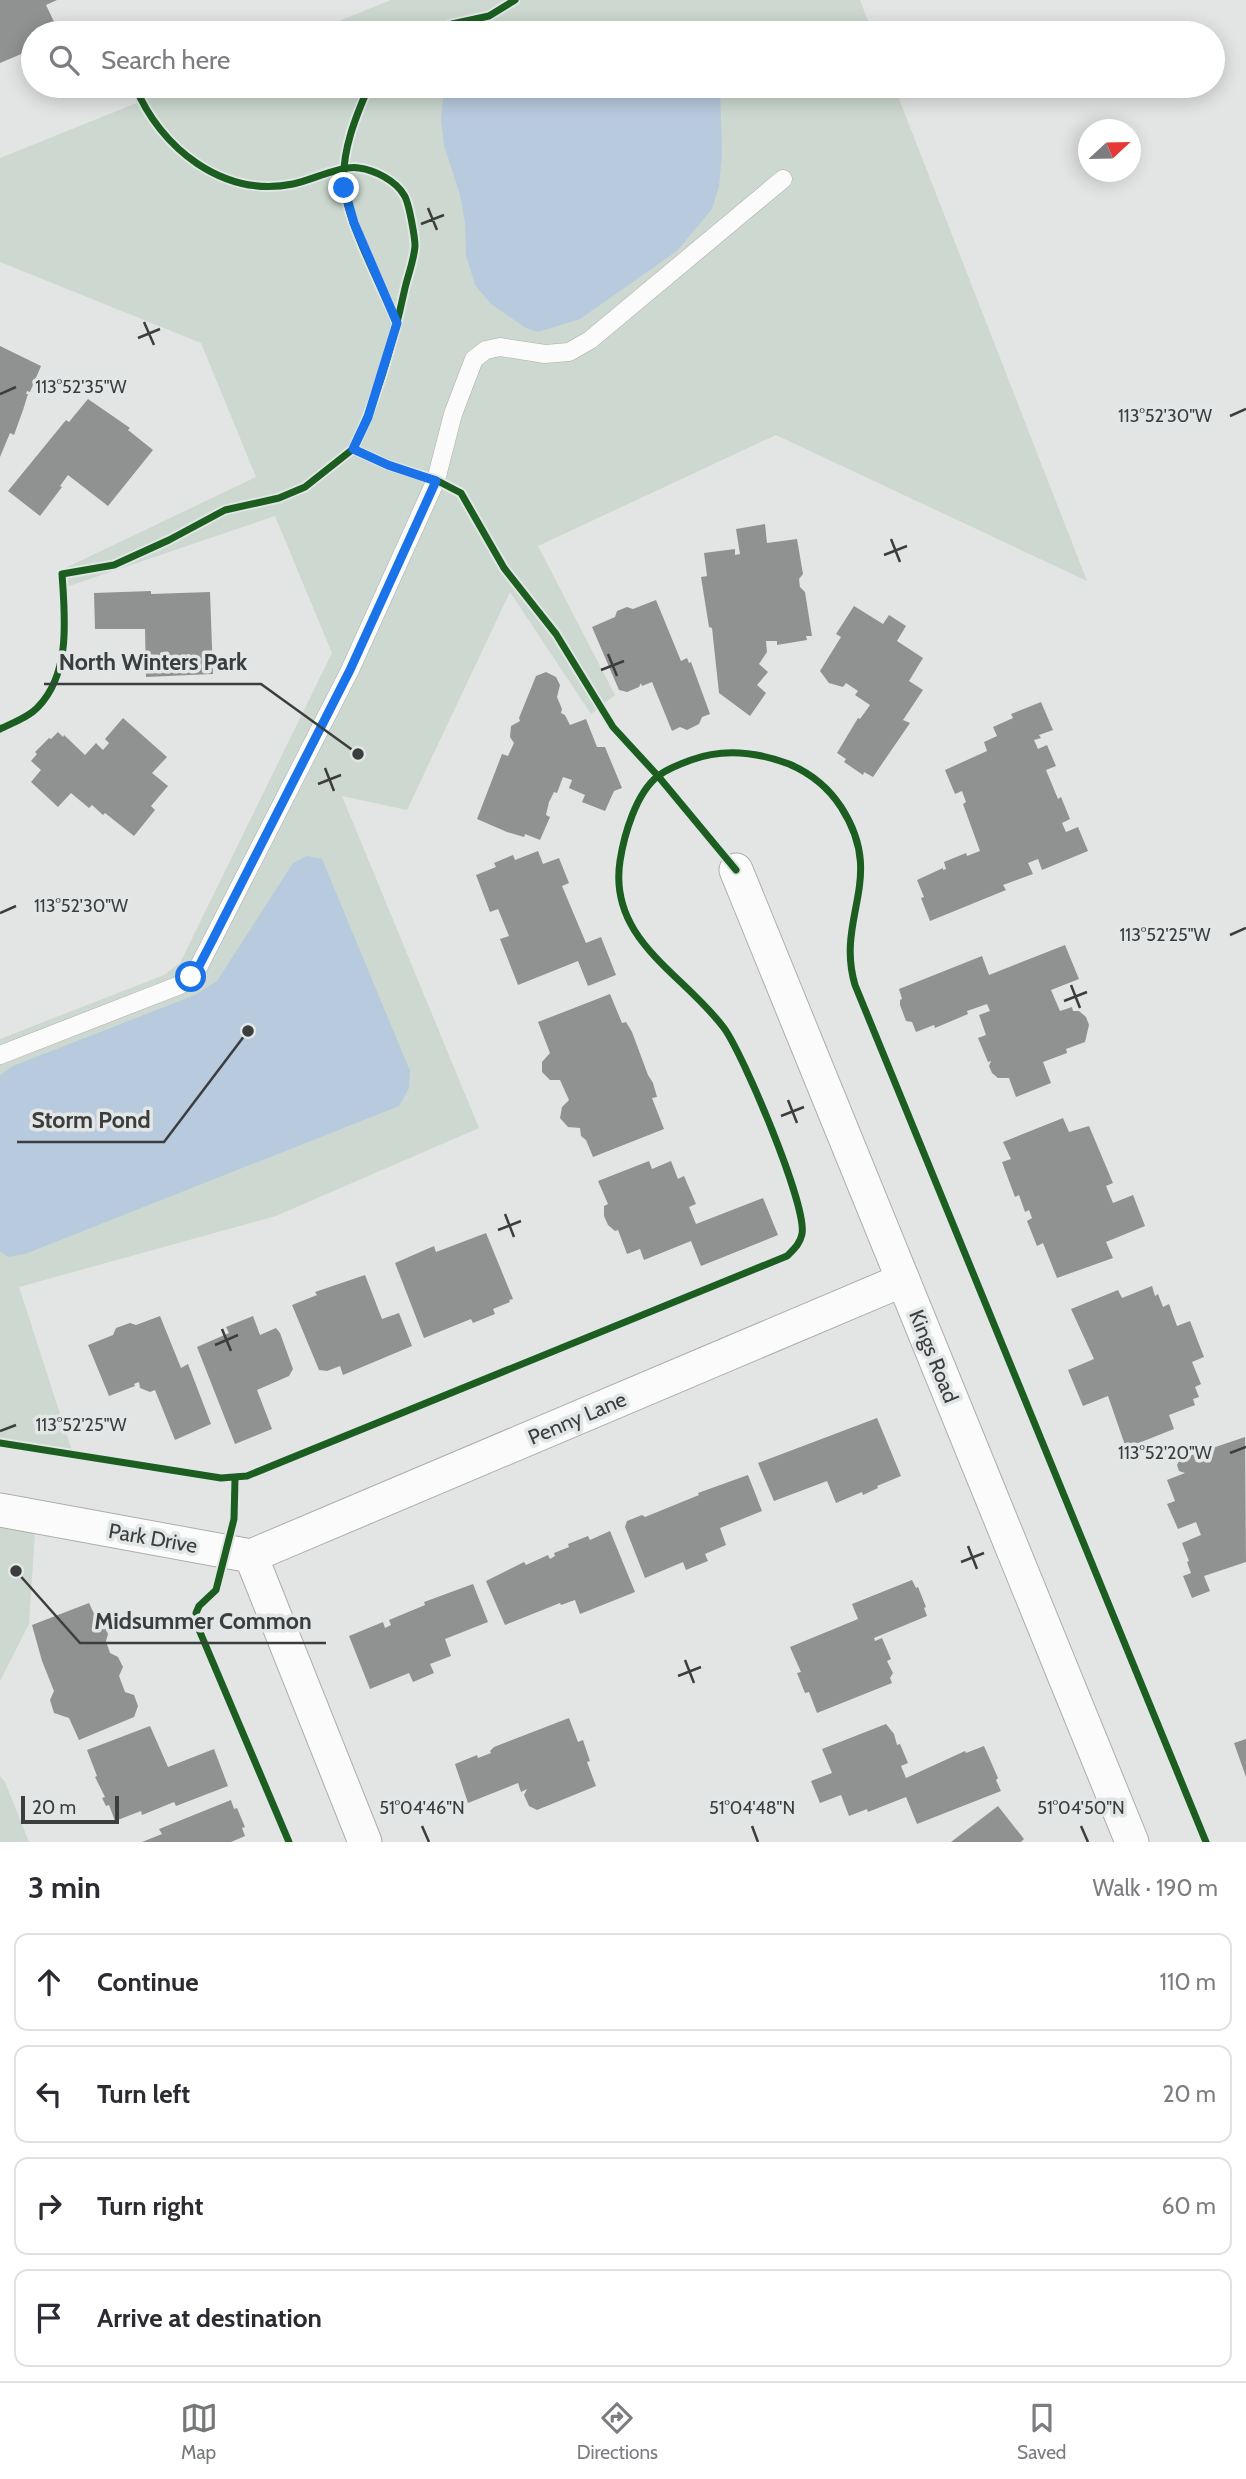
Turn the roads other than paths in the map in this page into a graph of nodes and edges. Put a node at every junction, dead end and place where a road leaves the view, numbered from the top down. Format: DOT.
graph roads {
  1 [pos="783,179"];
  2 [pos="736,870"];
  3 [pos="0,1055"];
  4 [pos="903,1280"];
  5 [pos="0,1510"];
  6 [pos="251,1556"];
  7 [pos="365,1842"];
  8 [pos="1132,1842"];
  1 -- 3 [label="lane"];
  2 -- 4 [label="street, Kings Road"];
  4 -- 6 [label="street, Penny Lane"];
  4 -- 8 [label="street, Kings Road"];
  5 -- 6 [label="street, Park Drive"];
  6 -- 7 [label="street"];
}
